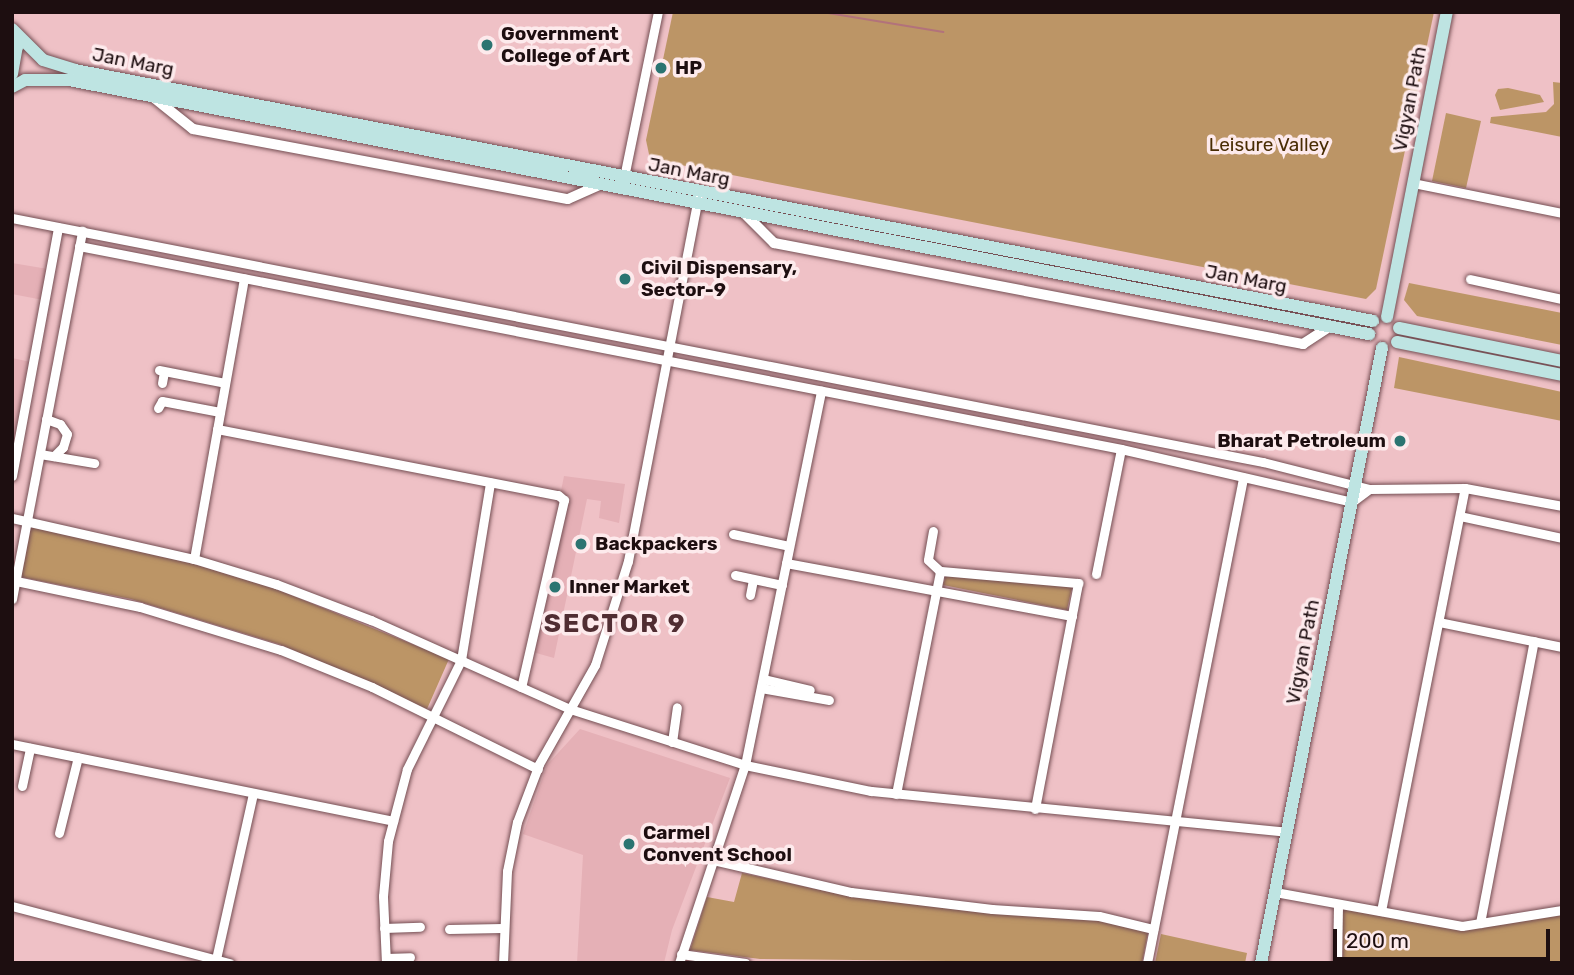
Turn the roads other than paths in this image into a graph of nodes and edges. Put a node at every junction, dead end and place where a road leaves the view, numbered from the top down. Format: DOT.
graph roads {
  1 [pos="658,12"];
  2 [pos="1447,12"];
  3 [pos="12,29"];
  4 [pos="12,74"];
  5 [pos="12,87"];
  6 [pos="153,97"];
  7 [pos="1413,183"];
  8 [pos="623,185"];
  9 [pos="597,186"];
  10 [pos="697,199"];
  11 [pos="1562,213"];
  12 [pos="746,215"];
  13 [pos="12,218"];
  14 [pos="58,227"];
  15 [pos="82,231"];
  16 [pos="79,246"];
  17 [pos="244,278"];
  18 [pos="1470,279"];
  19 [pos="1562,299"];
  20 [pos="1387,317"];
  21 [pos="1328,328"];
  22 [pos="1371,328"];
  23 [pos="1399,328"];
  24 [pos="1397,342"];
  25 [pos="667,346"];
  26 [pos="1382,348"];
  27 [pos="665,360"];
  28 [pos="1562,361"];
  29 [pos="1562,375"];
  30 [pos="162,383"];
  31 [pos="225,383"];
  32 [pos="821,391"];
  33 [pos="158,408"];
  34 [pos="220,412"];
  35 [pos="46,419"];
  36 [pos="217,429"];
  37 [pos="1121,449"];
  38 [pos="40,454"];
  39 [pos="54,456"];
  40 [pos="94,463"];
  41 [pos="12,477"];
  42 [pos="1243,477"];
  43 [pos="490,482"];
  44 [pos="1356,483"];
  45 [pos="1465,488"];
  46 [pos="1369,489"];
  47 [pos="1352,502"];
  48 [pos="1562,506"];
  49 [pos="1460,516"];
  50 [pos="12,518"];
  51 [pos="27,521"];
  52 [pos="933,531"];
  53 [pos="733,534"];
  54 [pos="1562,538"];
  55 [pos="789,546"];
  56 [pos="194,559"];
  57 [pos="786,563"];
  58 [pos="940,571"];
  59 [pos="1096,574"];
  60 [pos="753,579"];
  61 [pos="16,581"];
  62 [pos="782,582"];
  63 [pos="935,592"];
  64 [pos="750,595"];
  65 [pos="12,599"];
  66 [pos="1072,616"];
  67 [pos="1439,622"];
  68 [pos="1534,641"];
  69 [pos="1562,647"];
  70 [pos="461,660"];
  71 [pos="762,683"];
  72 [pos="521,687"];
  73 [pos="810,690"];
  74 [pos="829,699"];
  75 [pos="677,707"];
  76 [pos="570,709"];
  77 [pos="432,715"];
  78 [pos="672,742"];
  79 [pos="12,744"];
  80 [pos="30,747"];
  81 [pos="79,757"];
  82 [pos="745,765"];
  83 [pos="538,769"];
  84 [pos="22,786"];
  85 [pos="253,793"];
  86 [pos="896,794"];
  87 [pos="1035,809"];
  88 [pos="1175,818"];
  89 [pos="393,821"];
  90 [pos="1287,832"];
  91 [pos="59,833"];
  92 [pos="713,860"];
  93 [pos="1275,892"];
  94 [pos="1338,904"];
  95 [pos="12,906"];
  96 [pos="1562,910"];
  97 [pos="1381,911"];
  98 [pos="1480,923"];
  99 [pos="420,927"];
  100 [pos="384,928"];
  101 [pos="502,928"];
  102 [pos="449,929"];
  103 [pos="1153,929"];
  104 [pos="410,957"];
  105 [pos="216,958"];
  106 [pos="680,958"];
  107 [pos="386,960"];
  108 [pos="230,963"];
  109 [pos="503,963"];
  110 [pos="745,963"];
  111 [pos="1147,963"];
  112 [pos="1261,963"];
  113 [pos="1337,963"];
  1 -- 8 [label="street"];
  2 -- 7 [label="main road, Vigyan Path"];
  3 -- 4 [label="main road"];
  3 -- 8 [label="main road, Jan Marg"];
  5 -- 6 [label="main road, Jan Marg"];
  6 -- 9 [label="main road, Jan Marg"];
  6 -- 9 [label="street"];
  7 -- 11 [label="street"];
  7 -- 20 [label="main road, Vigyan Path"];
  8 -- 9 [label="main road, Jan Marg"];
  8 -- 10 [label="main road, Jan Marg"];
  10 -- 12 [label="main road, Jan Marg"];
  10 -- 22 [label="main road, Jan Marg"];
  10 -- 25 [label="street"];
  12 -- 21 [label="main road, Jan Marg"];
  12 -- 21 [label="street"];
  13 -- 14 [label="street"];
  14 -- 15 [label="street"];
  14 -- 41 [label="street"];
  15 -- 16 [label="street"];
  15 -- 25 [label="street"];
  16 -- 17 [label="street"];
  16 -- 35 [label="street"];
  17 -- 27 [label="street"];
  17 -- 31 [label="street"];
  18 -- 19 [label="street"];
  20 -- 22 [label="main road"];
  20 -- 23 [label="main road"];
  21 -- 22 [label="main road, Jan Marg"];
  22 -- 26 [label="main road"];
  23 -- 24 [label="main road"];
  23 -- 28 [label="main road"];
  24 -- 26 [label="main road"];
  24 -- 29 [label="main road"];
  25 -- 27 [label="street"];
  25 -- 44 [label="street"];
  26 -- 44 [label="main road, Vigyan Path"];
  27 -- 32 [label="street"];
  27 -- 76 [label="street"];
  30 -- 31 [label="street"];
  31 -- 34 [label="street"];
  32 -- 37 [label="street"];
  32 -- 55 [label="street"];
  33 -- 34 [label="street"];
  34 -- 36 [label="street"];
  35 -- 38 [label="street"];
  35 -- 39 [label="street"];
  36 -- 43 [label="street"];
  36 -- 56 [label="street"];
  37 -- 42 [label="street"];
  37 -- 59 [label="street"];
  38 -- 39 [label="street"];
  38 -- 51 [label="street"];
  39 -- 40 [label="street"];
  42 -- 47 [label="street"];
  42 -- 88 [label="street"];
  43 -- 70 [label="street"];
  43 -- 72 [label="street"];
  44 -- 46 [label="street"];
  44 -- 47 [label="main road, Vigyan Path"];
  45 -- 46 [label="street"];
  45 -- 48 [label="street"];
  45 -- 49 [label="street"];
  46 -- 47 [label="street"];
  47 -- 90 [label="main road, Vigyan Path"];
  49 -- 54 [label="street"];
  49 -- 67 [label="street"];
  50 -- 51 [label="street"];
  51 -- 56 [label="street"];
  51 -- 61 [label="street"];
  52 -- 58 [label="street"];
  53 -- 55 [label="street"];
  55 -- 57 [label="street"];
  56 -- 70 [label="street"];
  57 -- 62 [label="street"];
  57 -- 63 [label="street"];
  58 -- 63 [label="street"];
  58 -- 66 [label="street"];
  60 -- 62 [label="street"];
  60 -- 62 [label="street"];
  60 -- 64 [label="street"];
  61 -- 65 [label="street"];
  61 -- 77 [label="street"];
  62 -- 71 [label="street"];
  63 -- 66 [label="street"];
  63 -- 86 [label="street"];
  66 -- 87 [label="street"];
  67 -- 68 [label="street"];
  67 -- 97 [label="street"];
  68 -- 69 [label="street"];
  68 -- 98 [label="street"];
  70 -- 72 [label="street"];
  70 -- 77 [label="street"];
  71 -- 73 [label="street"];
  71 -- 74 [label="street"];
  71 -- 82 [label="street"];
  72 -- 76 [label="street"];
  75 -- 78 [label="street"];
  76 -- 78 [label="street"];
  76 -- 83 [label="street"];
  77 -- 83 [label="street"];
  77 -- 89 [label="street"];
  78 -- 82 [label="street"];
  79 -- 80 [label="street"];
  80 -- 81 [label="street"];
  80 -- 84 [label="street"];
  81 -- 85 [label="street"];
  81 -- 91 [label="street"];
  82 -- 86 [label="street"];
  82 -- 92 [label="street"];
  83 -- 101 [label="street"];
  85 -- 89 [label="street"];
  85 -- 105 [label="street"];
  86 -- 87 [label="street"];
  87 -- 88 [label="street"];
  88 -- 90 [label="street"];
  88 -- 103 [label="street"];
  89 -- 100 [label="street"];
  90 -- 93 [label="main road, Vigyan Path"];
  92 -- 103 [label="street"];
  92 -- 106 [label="street"];
  93 -- 94 [label="street"];
  93 -- 112 [label="main road, Vigyan Path"];
  94 -- 97 [label="street"];
  94 -- 113 [label="street"];
  95 -- 105 [label="street"];
  96 -- 98 [label="street"];
  97 -- 98 [label="street"];
  99 -- 100 [label="street"];
  100 -- 107 [label="street"];
  101 -- 102 [label="street"];
  101 -- 109 [label="street"];
  103 -- 111 [label="street"];
  104 -- 107 [label="street"];
  105 -- 108 [label="street"];
  106 -- 110 [label="street"];
}
